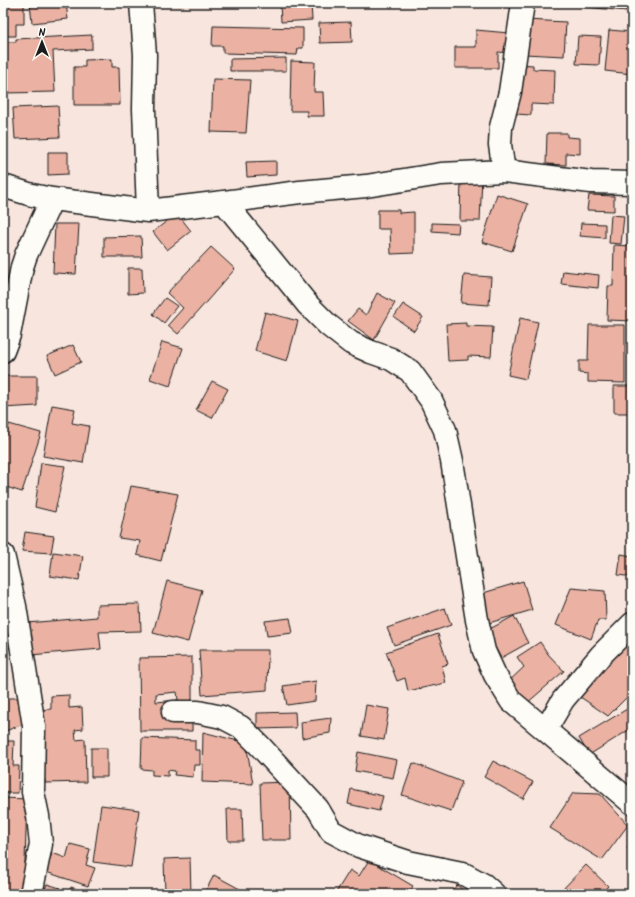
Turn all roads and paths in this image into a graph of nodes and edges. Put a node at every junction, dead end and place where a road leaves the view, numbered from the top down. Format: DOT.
graph roads {
  1 [pos="141,3"];
  2 [pos="523,3"];
  3 [pos="504,171"];
  4 [pos="632,183"];
  5 [pos="3,186"];
  6 [pos="52,199"];
  7 [pos="224,202"];
  8 [pos="148,211"];
  9 [pos="3,351"];
  10 [pos="3,555"];
  11 [pos="632,624"];
  12 [pos="173,712"];
  13 [pos="546,729"];
  14 [pos="632,802"];
  15 [pos="31,894"];
  16 [pos="494,894"];
  1 -- 8 [label="street"];
  2 -- 3 [label="street"];
  3 -- 4 [label="street"];
  3 -- 7 [label="street"];
  5 -- 6 [label="street"];
  6 -- 8 [label="street"];
  6 -- 9 [label="street"];
  7 -- 8 [label="street"];
  7 -- 13 [label="street"];
  10 -- 15 [label="street"];
  11 -- 13 [label="street"];
  12 -- 16 [label="street"];
  13 -- 14 [label="street"];
}
